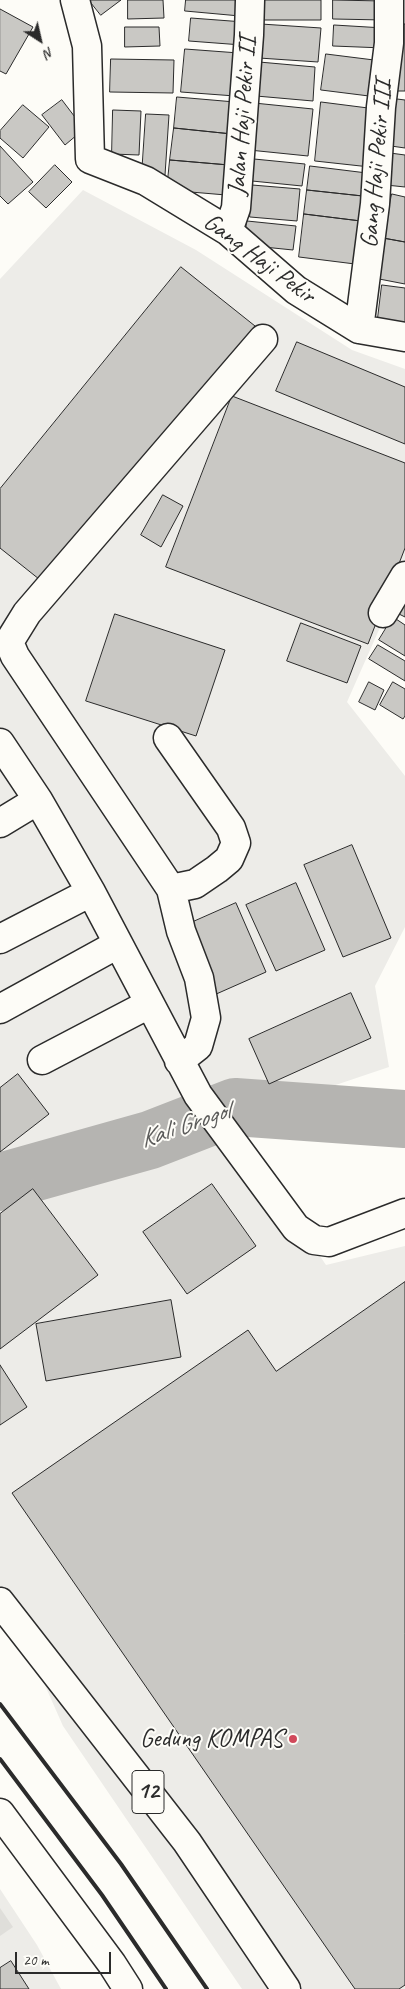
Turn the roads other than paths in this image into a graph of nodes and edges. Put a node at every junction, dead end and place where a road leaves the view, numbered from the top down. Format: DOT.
graph roads {
  1 [pos="75,0"];
  2 [pos="250,0"];
  3 [pos="389,0"];
  4 [pos="228,231"];
  5 [pos="359,329"];
  6 [pos="405,337"];
  7 [pos="263,339"];
  8 [pos="405,576"];
  9 [pos="383,613"];
  10 [pos="5,637"];
  11 [pos="168,738"];
  12 [pos="0,743"];
  13 [pos="38,800"];
  14 [pos="0,823"];
  15 [pos="171,889"];
  16 [pos="91,892"];
  17 [pos="0,939"];
  18 [pos="118,944"];
  19 [pos="149,1004"];
  20 [pos="0,1009"];
  21 [pos="42,1060"];
  22 [pos="179,1061"];
  23 [pos="405,1213"];
  24 [pos="0,1602"];
  25 [pos="0,1813"];
  26 [pos="128,1989"];
  27 [pos="286,1989"];
  1 -- 4 [label="main road, Gang Haji Pekir"];
  2 -- 4 [label="main road, Jalan Haji Pekir II"];
  3 -- 5 [label="main road, Gang Haji Pekir III"];
  4 -- 5 [label="main road, Gang Haji Pekir"];
  5 -- 6 [label="main road, Gang Haji Pekir"];
  7 -- 10 [label="main road"];
  8 -- 9 [label="main road"];
  10 -- 15 [label="main road"];
  11 -- 15 [label="main road"];
  12 -- 13 [label="main road"];
  13 -- 14 [label="main road"];
  13 -- 16 [label="main road"];
  15 -- 22 [label="main road"];
  16 -- 17 [label="main road"];
  16 -- 18 [label="main road"];
  18 -- 19 [label="main road"];
  18 -- 20 [label="main road"];
  19 -- 21 [label="main road"];
  19 -- 22 [label="main road"];
  22 -- 23 [label="main road"];
  24 -- 27 [label="main road, 12"];
  25 -- 26 [label="main road"];
}
